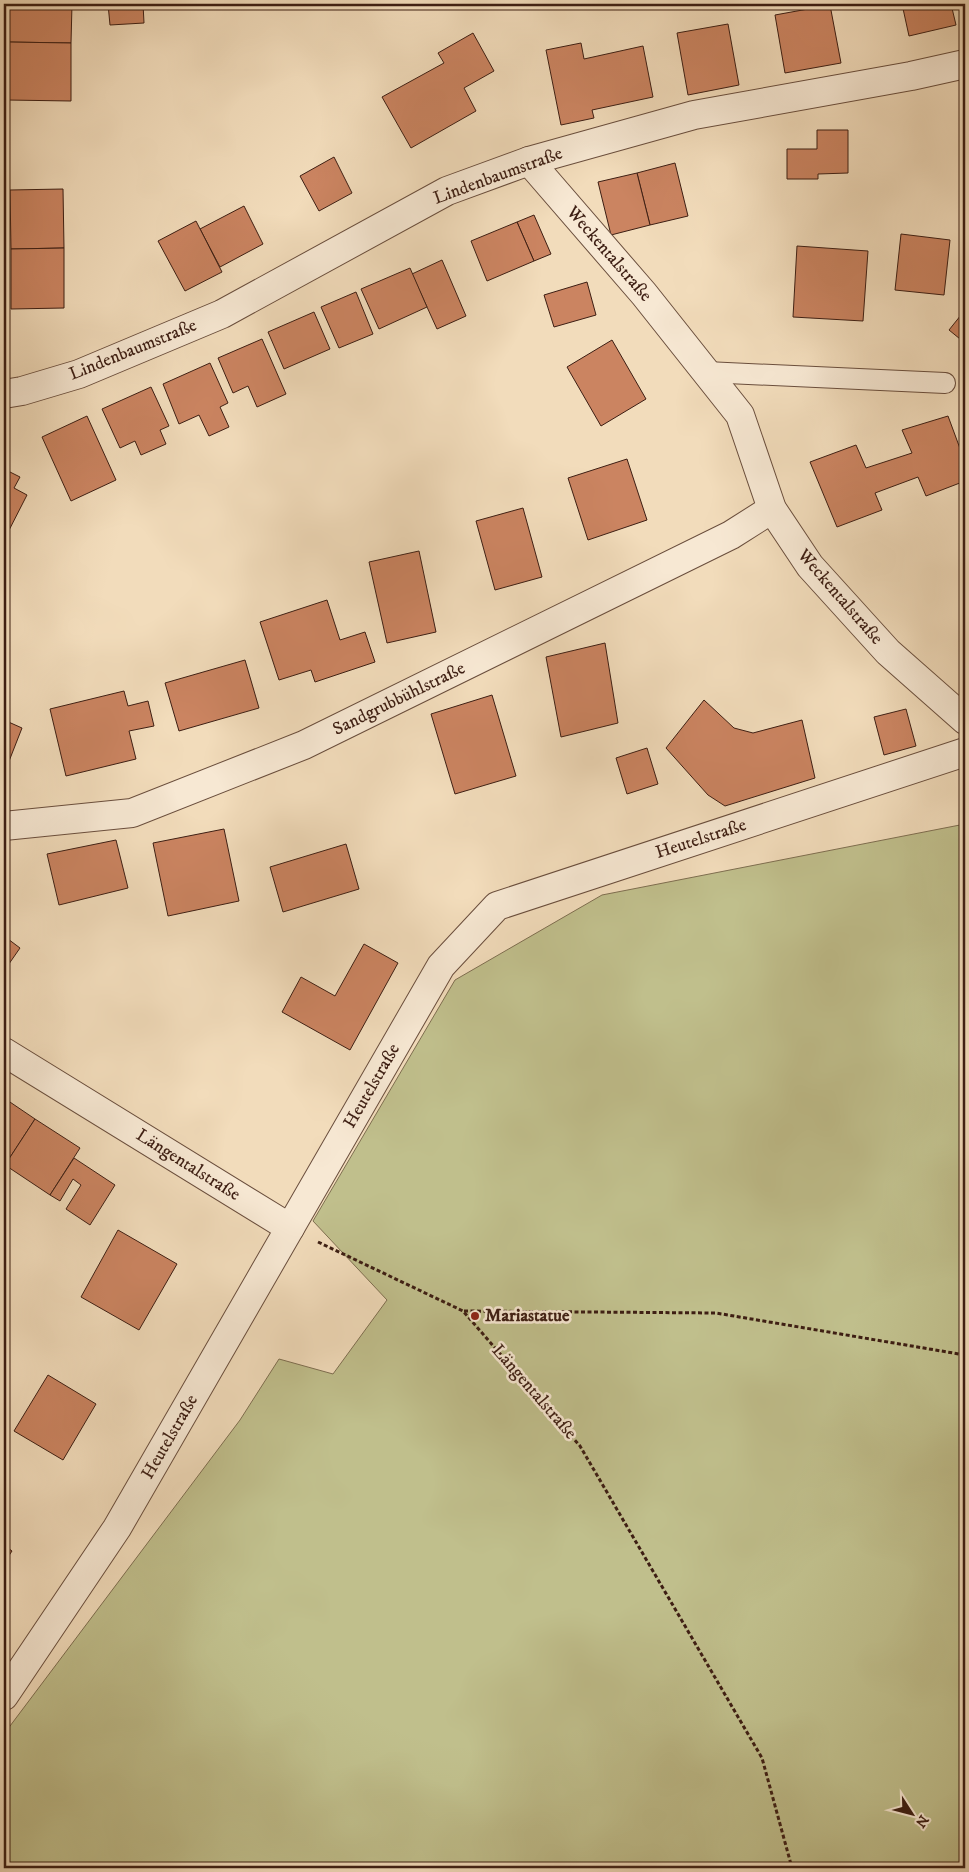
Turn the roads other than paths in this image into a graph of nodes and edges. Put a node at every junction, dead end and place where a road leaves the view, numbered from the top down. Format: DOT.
graph roads {
  1 [pos="965,64"];
  2 [pos="529,161"];
  3 [pos="706,372"];
  4 [pos="945,383"];
  5 [pos="4,394"];
  6 [pos="772,509"];
  7 [pos="965,720"];
  8 [pos="965,752"];
  9 [pos="4,826"];
  10 [pos="4,1052"];
  11 [pos="290,1228"];
  12 [pos="4,1696"];
  1 -- 2 [label="street, Lindenbaumstraße"];
  2 -- 3 [label="street, Weckentalstraße"];
  2 -- 5 [label="street, Lindenbaumstraße"];
  3 -- 4 [label="lane"];
  3 -- 6 [label="street, Weckentalstraße"];
  6 -- 7 [label="street, Weckentalstraße"];
  6 -- 9 [label="street, Sandgrubbühlstraße"];
  8 -- 11 [label="street, Heutelstraße"];
  10 -- 11 [label="street, Längentalstraße"];
  11 -- 12 [label="street, Heutelstraße"];
}
